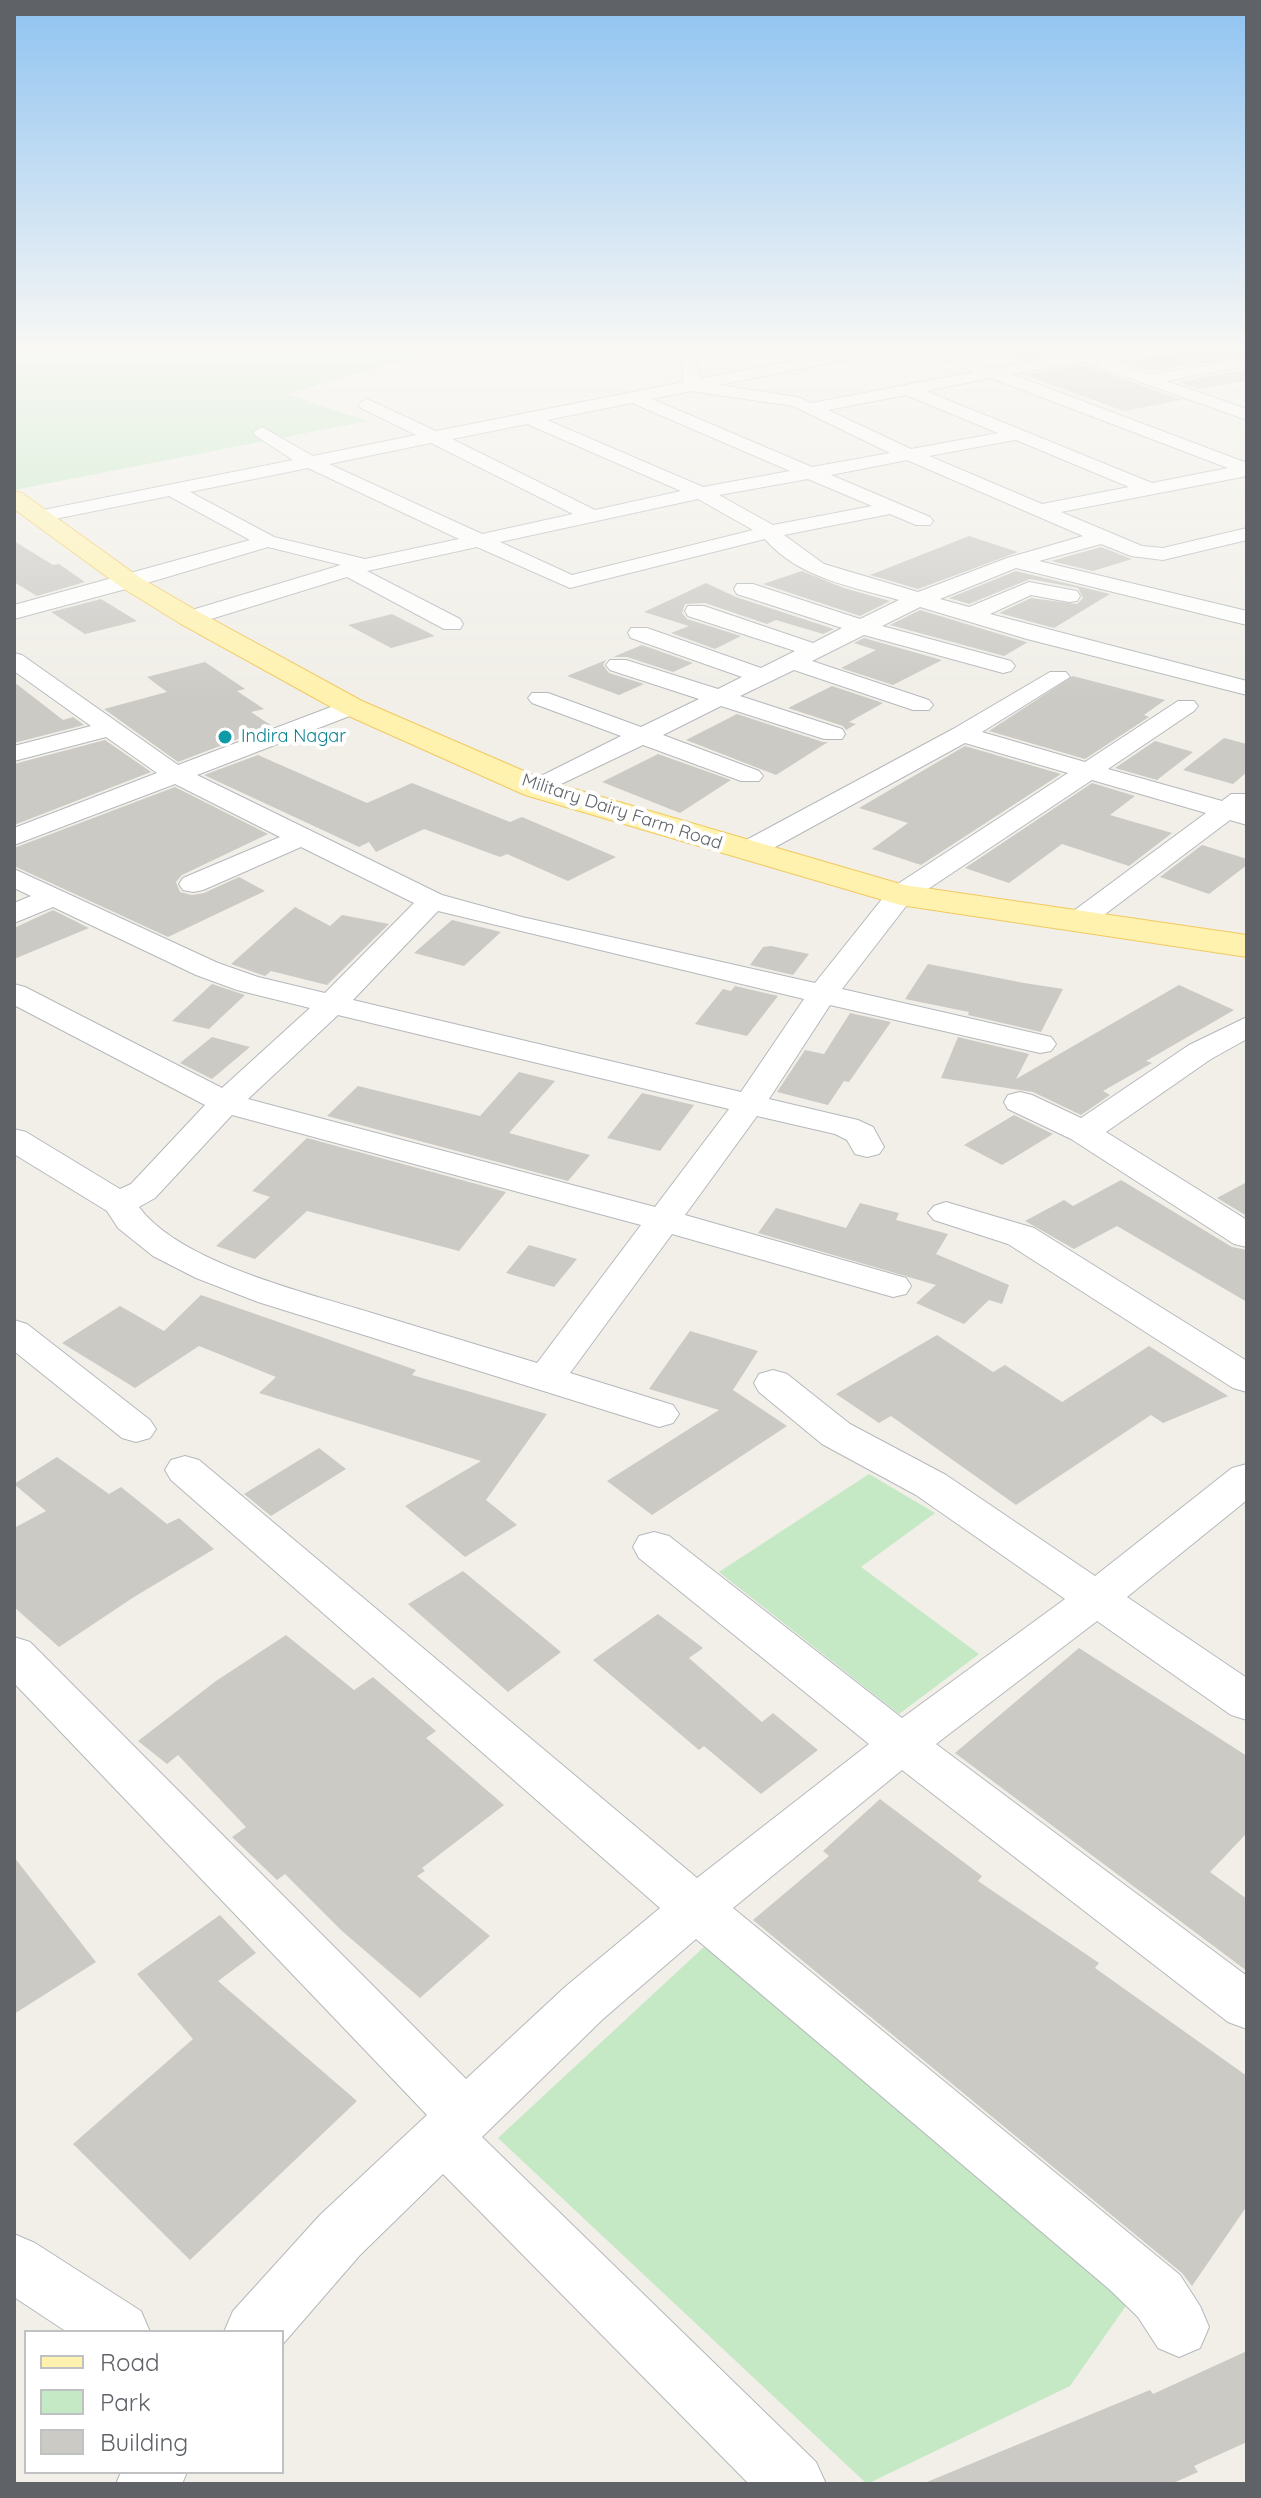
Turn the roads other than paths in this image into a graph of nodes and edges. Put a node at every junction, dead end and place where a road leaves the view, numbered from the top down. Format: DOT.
graph roads {
  1 [pos="295,464"];
  2 [pos="314,464"];
  3 [pos="484,464"];
  4 [pos="633,464"];
  5 [pos="785,464"];
  6 [pos="853,464"];
  7 [pos="929,464"];
  8 [pos="1086,464"];
  9 [pos="1247,469"];
  10 [pos="806,473"];
  11 [pos="171,489"];
  12 [pos="1150,489"];
  13 [pos="701,493"];
  14 [pos="14,498"];
  15 [pos="892,508"];
  16 [pos="1036,511"];
  17 [pos="40,516"];
  18 [pos="594,517"];
  19 [pos="923,521"];
  20 [pos="770,532"];
  21 [pos="1247,534"];
  22 [pos="1099,538"];
  23 [pos="267,541"];
  24 [pos="486,541"];
  25 [pos="1206,543"];
  26 [pos="1243,558"];
  27 [pos="1014,562"];
  28 [pos="357,567"];
  29 [pos="130,582"];
  30 [pos="745,589"];
  31 [pos="1073,597"];
  32 [pos="917,600"];
  33 [pos="696,611"];
  34 [pos="14,612"];
  35 [pos="970,615"];
  36 [pos="190,618"];
  37 [pos="1247,618"];
  38 [pos="452,624"];
  39 [pos="864,628"];
  40 [pos="639,633"];
  41 [pos="816,651"];
  42 [pos="794,662"];
  43 [pos="618,665"];
  44 [pos="1003,666"];
  45 [pos="20,670"];
  46 [pos="764,677"];
  47 [pos="1058,677"];
  48 [pos="1247,688"];
  49 [pos="540,698"];
  50 [pos="721,698"];
  51 [pos="921,705"];
  52 [pos="1186,706"];
  53 [pos="352,707"];
  54 [pos="113,728"];
  55 [pos="833,734"];
  56 [pos="962,734"];
  57 [pos="642,736"];
  58 [pos="14,754"];
  59 [pos="1088,770"];
  60 [pos="174,774"];
  61 [pos="750,776"];
  62 [pos="536,788"];
  63 [pos="1240,807"];
  64 [pos="14,837"];
  65 [pos="302,837"];
  66 [pos="747,851"];
  67 [pos="14,877"];
  68 [pos="193,884"];
  69 [pos="900,895"];
  70 [pos="51,897"];
  71 [pos="432,901"];
  72 [pos="14,914"];
  73 [pos="1078,921"];
  74 [pos="1247,946"];
  75 [pos="823,993"];
  76 [pos="25,999"];
  77 [pos="331,1005"];
  78 [pos="1247,1026"];
  79 [pos="1040,1044"];
  80 [pos="1020,1102"];
  81 [pos="225,1103"];
  82 [pos="750,1103"];
  83 [pos="1083,1132"];
  84 [pos="14,1139"];
  85 [pos="867,1147"];
  86 [pos="119,1204"];
  87 [pos="946,1213"];
  88 [pos="663,1220"];
  89 [pos="1247,1236"];
  90 [pos="893,1286"];
  91 [pos="14,1332"];
  92 [pos="546,1379"];
  93 [pos="1247,1379"];
  94 [pos="773,1383"];
  95 [pos="659,1414"];
  96 [pos="136,1429"];
  97 [pos="185,1470"];
  98 [pos="1247,1478"];
  99 [pos="654,1547"];
  100 [pos="1097,1598"];
  101 [pos="20,1670"];
  102 [pos="1247,1702"];
  103 [pos="902,1744"];
  104 [pos="696,1908"];
  105 [pos="1247,2006"];
  106 [pos="453,2125"];
  107 [pos="14,2263"];
  108 [pos="1179,2327"];
  109 [pos="117,2330"];
  110 [pos="256,2330"];
  111 [pos="794,2484"];
  1 -- 11 [label="street"];
  2 -- 24 [label="street"];
  3 -- 18 [label="street"];
  4 -- 13 [label="street"];
  5 -- 10 [label="street"];
  6 -- 10 [label="street"];
  7 -- 16 [label="street"];
  8 -- 12 [label="street"];
  9 -- 12 [label="street"];
  10 -- 13 [label="street"];
  10 -- 15 [label="street"];
  11 -- 17 [label="street"];
  11 -- 23 [label="street"];
  12 -- 16 [label="street"];
  13 -- 18 [label="street"];
  13 -- 20 [label="street"];
  14 -- 17 [label="main road, Military Dairy Farm Road"];
  15 -- 19 [label="street"];
  15 -- 20 [label="street"];
  16 -- 22 [label="street"];
  17 -- 29 [label="main road, Military Dairy Farm Road"];
  18 -- 24 [label="street"];
  20 -- 24 [label="street"];
  20 -- 32 [label="street"];
  21 -- 25 [label="street"];
  22 -- 25 [label="street"];
  22 -- 27 [label="street"];
  23 -- 28 [label="street"];
  23 -- 29 [label="street"];
  24 -- 28 [label="street"];
  25 -- 26 [label="street"];
  27 -- 32 [label="street"];
  27 -- 37 [label="street"];
  28 -- 36 [label="street"];
  28 -- 38 [label="street"];
  29 -- 34 [label="street"];
  29 -- 36 [label="main road, Military Dairy Farm Road"];
  30 -- 39 [label="street"];
  31 -- 35 [label="street"];
  32 -- 35 [label="street"];
  32 -- 39 [label="street"];
  33 -- 41 [label="street"];
  35 -- 48 [label="street"];
  36 -- 53 [label="main road, Military Dairy Farm Road"];
  39 -- 41 [label="street"];
  39 -- 44 [label="street"];
  40 -- 46 [label="street"];
  41 -- 42 [label="street"];
  42 -- 46 [label="street"];
  42 -- 51 [label="street"];
  43 -- 50 [label="street"];
  45 -- 54 [label="street"];
  46 -- 50 [label="street"];
  47 -- 56 [label="street"];
  49 -- 57 [label="street"];
  50 -- 55 [label="street"];
  50 -- 57 [label="street"];
  52 -- 59 [label="street"];
  53 -- 60 [label="street"];
  53 -- 62 [label="main road, Military Dairy Farm Road"];
  54 -- 58 [label="street"];
  54 -- 60 [label="street"];
  56 -- 59 [label="street"];
  56 -- 66 [label="street"];
  57 -- 61 [label="street"];
  57 -- 62 [label="street"];
  59 -- 63 [label="street"];
  59 -- 69 [label="street"];
  60 -- 64 [label="street"];
  60 -- 65 [label="street"];
  62 -- 66 [label="main road, Military Dairy Farm Road"];
  63 -- 73 [label="street"];
  65 -- 68 [label="street"];
  65 -- 71 [label="street"];
  66 -- 69 [label="main road, Military Dairy Farm Road"];
  67 -- 70 [label="street"];
  69 -- 73 [label="main road, Military Dairy Farm Road"];
  69 -- 75 [label="street"];
  70 -- 72 [label="street"];
  70 -- 77 [label="street"];
  71 -- 75 [label="street"];
  71 -- 77 [label="street"];
  73 -- 74 [label="main road, Military Dairy Farm Road"];
  75 -- 79 [label="street"];
  75 -- 82 [label="street"];
  76 -- 81 [label="street"];
  77 -- 81 [label="street"];
  77 -- 82 [label="street"];
  78 -- 83 [label="street"];
  80 -- 83 [label="street"];
  81 -- 86 [label="street"];
  81 -- 88 [label="street"];
  82 -- 85 [label="street"];
  82 -- 88 [label="street"];
  83 -- 89 [label="street"];
  84 -- 86 [label="street"];
  86 -- 92 [label="street"];
  87 -- 93 [label="street"];
  88 -- 90 [label="street"];
  88 -- 92 [label="street"];
  91 -- 96 [label="street"];
  92 -- 95 [label="street"];
  94 -- 100 [label="street"];
  97 -- 104 [label="street"];
  98 -- 100 [label="street"];
  99 -- 103 [label="street"];
  100 -- 102 [label="street"];
  100 -- 103 [label="street"];
  101 -- 106 [label="street"];
  103 -- 104 [label="street"];
  103 -- 105 [label="street"];
  104 -- 106 [label="street"];
  104 -- 108 [label="street"];
  106 -- 110 [label="street"];
  106 -- 111 [label="street"];
  107 -- 109 [label="street"];
}
